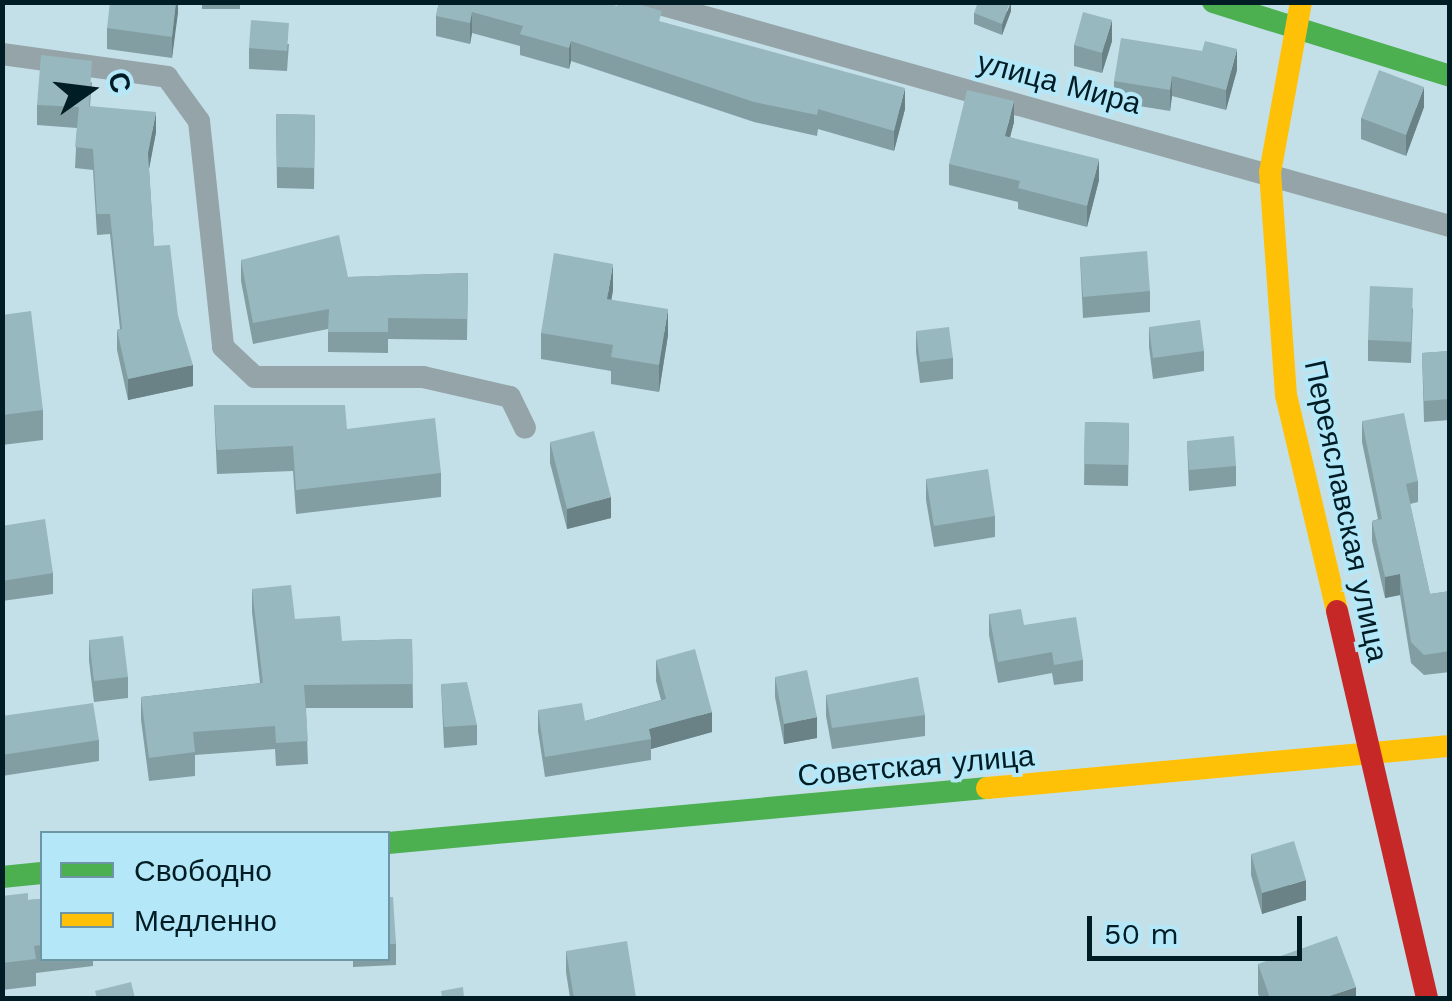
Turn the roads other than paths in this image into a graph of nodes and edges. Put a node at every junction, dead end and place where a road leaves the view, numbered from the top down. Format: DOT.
graph roads {
  1 [pos="652,2"];
  2 [pos="1213,2"];
  3 [pos="1301,2"];
  4 [pos="1292,28"];
  5 [pos="2,54"];
  6 [pos="1450,76"];
  7 [pos="1270,172"];
  8 [pos="1450,226"];
  9 [pos="525,428"];
  10 [pos="1450,746"];
  11 [pos="1366,754"];
  12 [pos="390,843"];
  13 [pos="40,873"];
  14 [pos="2,876"];
  15 [pos="1427,998"];
  1 -- 7 [label="street, улица Мира"];
  2 -- 4 [label="main road"];
  3 -- 4 [label="main road, Переяславская улица"];
  4 -- 6 [label="main road"];
  4 -- 7 [label="main road, Переяславская улица"];
  5 -- 9 [label="street"];
  7 -- 8 [label="street, улица Мира"];
  7 -- 11 [label="main road, Переяславская улица"];
  10 -- 11 [label="main road, Советская улица"];
  11 -- 12 [label="main road, Советская улица"];
  11 -- 15 [label="main road, Переяславская улица"];
  13 -- 14 [label="main road"];
}
